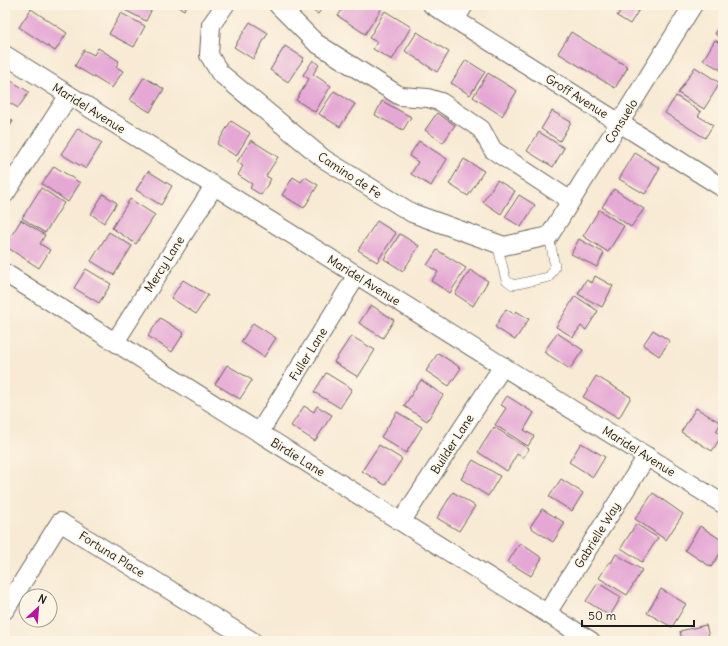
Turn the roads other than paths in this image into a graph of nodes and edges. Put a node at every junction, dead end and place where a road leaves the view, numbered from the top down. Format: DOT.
graph roads {
  1 [pos="225,5"];
  2 [pos="278,5"];
  3 [pos="432,5"];
  4 [pos="693,5"];
  5 [pos="460,12"];
  6 [pos="5,55"];
  7 [pos="69,95"];
  8 [pos="620,123"];
  9 [pos="214,186"];
  10 [pos="723,188"];
  11 [pos="5,194"];
  12 [pos="571,201"];
  13 [pos="549,236"];
  14 [pos="497,244"];
  15 [pos="5,273"];
  16 [pos="356,275"];
  17 [pos="115,342"];
  18 [pos="503,366"];
  19 [pos="259,433"];
  20 [pos="647,456"];
  21 [pos="723,504"];
  22 [pos="401,522"];
  23 [pos="5,610"];
  24 [pos="547,613"];
  25 [pos="252,641"];
  26 [pos="590,641"];
  1 -- 14 [label="street, Camino de Fe"];
  2 -- 12 [label="street"];
  3 -- 5 [label="street, Groff Avenue"];
  4 -- 8 [label="street, Consuelo"];
  5 -- 8 [label="street, Groff Avenue"];
  6 -- 7 [label="street, Maridel Avenue"];
  7 -- 9 [label="street, Maridel Avenue"];
  7 -- 11 [label="street"];
  8 -- 10 [label="street, Groff Avenue"];
  8 -- 12 [label="street, Consuelo"];
  9 -- 16 [label="street, Maridel Avenue"];
  9 -- 17 [label="street, Mercy Lane"];
  12 -- 13 [label="street, Consuelo"];
  13 -- 14 [label="street, Camino de Fe"];
  13 -- 14 [label="lane"];
  15 -- 17 [label="street, Birdie Lane"];
  16 -- 18 [label="street, Maridel Avenue"];
  16 -- 19 [label="street, Fuller Lane"];
  17 -- 19 [label="street, Birdie Lane"];
  18 -- 20 [label="street, Maridel Avenue"];
  18 -- 22 [label="street, Builder Lane"];
  19 -- 22 [label="street, Birdie Lane"];
  20 -- 21 [label="street, Maridel Avenue"];
  20 -- 24 [label="street, Gabrielle Way"];
  22 -- 24 [label="street, Birdie Lane"];
  23 -- 25 [label="street, Fortuna Place"];
  24 -- 26 [label="street, Birdie Lane"];
}
